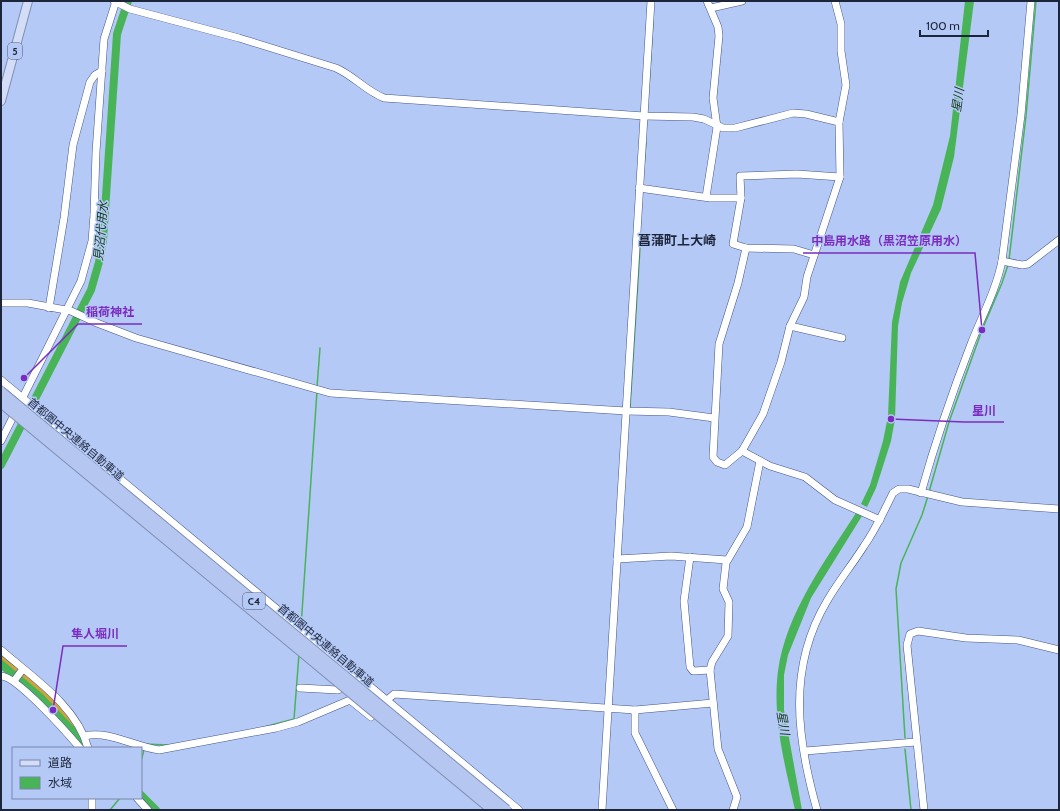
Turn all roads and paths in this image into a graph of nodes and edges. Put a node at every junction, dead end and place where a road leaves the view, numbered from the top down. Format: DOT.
graph roads {
  1 [pos="28,1"];
  2 [pos="651,1"];
  3 [pos="742,1"];
  4 [pos="834,1"];
  5 [pos="1031,1"];
  6 [pos="119,4"];
  7 [pos="709,4"];
  8 [pos="5,71"];
  9 [pos="102,71"];
  10 [pos="1,101"];
  11 [pos="644,116"];
  12 [pos="839,122"];
  13 [pos="717,127"];
  14 [pos="840,178"];
  15 [pos="639,188"];
  16 [pos="706,197"];
  17 [pos="741,198"];
  18 [pos="1059,240"];
  19 [pos="746,248"];
  20 [pos="814,254"];
  21 [pos="1007,262"];
  22 [pos="1,303"];
  23 [pos="49,308"];
  24 [pos="69,310"];
  25 [pos="790,326"];
  26 [pos="842,338"];
  27 [pos="1,380"];
  28 [pos="1,392"];
  29 [pos="23,398"];
  30 [pos="1,402"];
  31 [pos="626,411"];
  32 [pos="714,418"];
  33 [pos="1,441"];
  34 [pos="742,451"];
  35 [pos="760,462"];
  36 [pos="926,494"];
  37 [pos="1059,509"];
  38 [pos="880,520"];
  39 [pos="690,557"];
  40 [pos="617,559"];
  41 [pos="727,560"];
  42 [pos="1,650"];
  43 [pos="1059,650"];
  44 [pos="22,669"];
  45 [pos="710,670"];
  46 [pos="1,676"];
  47 [pos="14,681"];
  48 [pos="300,688"];
  49 [pos="338,690"];
  50 [pos="388,700"];
  51 [pos="713,703"];
  52 [pos="608,708"];
  53 [pos="635,710"];
  54 [pos="85,736"];
  55 [pos="916,742"];
  56 [pos="79,747"];
  57 [pos="88,747"];
  58 [pos="805,751"];
  59 [pos="92,799"];
  60 [pos="138,799"];
  61 [pos="92,810"];
  62 [pos="148,810"];
  63 [pos="493,810"];
  64 [pos="506,810"];
  65 [pos="519,810"];
  66 [pos="602,810"];
  67 [pos="673,810"];
  68 [pos="733,810"];
  69 [pos="817,810"];
  70 [pos="924,810"];
  1 -- 8 [label="main road, 5"];
  2 -- 11 [label="street"];
  3 -- 7 [label="street"];
  4 -- 12 [label="street"];
  5 -- 21 [label="street"];
  6 -- 9 [label="street"];
  6 -- 11 [label="street"];
  7 -- 13 [label="street"];
  8 -- 10 [label="main road, 5"];
  9 -- 23 [label="street"];
  9 -- 24 [label="street"];
  11 -- 13 [label="street"];
  11 -- 15 [label="street"];
  12 -- 13 [label="street"];
  12 -- 14 [label="street"];
  13 -- 16 [label="street"];
  14 -- 17 [label="street"];
  14 -- 20 [label="street"];
  15 -- 16 [label="street"];
  15 -- 31 [label="street"];
  16 -- 17 [label="street"];
  17 -- 19 [label="street"];
  18 -- 21 [label="street"];
  19 -- 20 [label="street"];
  19 -- 32 [label="street"];
  20 -- 25 [label="street"];
  21 -- 36 [label="street"];
  22 -- 23 [label="street"];
  23 -- 24 [label="street"];
  24 -- 29 [label="street"];
  24 -- 31 [label="street"];
  25 -- 26 [label="street"];
  25 -- 34 [label="street"];
  27 -- 29 [label="street"];
  28 -- 64 [label="highway, 首都圏中央連絡自動車道 / C4, bridge"];
  29 -- 33 [label="street"];
  29 -- 50 [label="street"];
  30 -- 63 [label="highway, 首都圏中央連絡自動車道 / C4, bridge"];
  31 -- 32 [label="street"];
  31 -- 40 [label="street"];
  32 -- 34 [label="street"];
  34 -- 35 [label="street"];
  35 -- 38 [label="street"];
  35 -- 41 [label="street"];
  36 -- 37 [label="street"];
  36 -- 38 [label="street"];
  38 -- 58 [label="street"];
  39 -- 40 [label="street"];
  39 -- 41 [label="street"];
  39 -- 45 [label="street"];
  40 -- 52 [label="street"];
  41 -- 45 [label="street"];
  42 -- 44 [label="street"];
  43 -- 55 [label="street"];
  44 -- 47 [label="street"];
  44 -- 54 [label="street"];
  45 -- 51 [label="street"];
  46 -- 47 [label="street"];
  47 -- 56 [label="street"];
  48 -- 49 [label="street"];
  50 -- 52 [label="street"];
  50 -- 54 [label="street"];
  50 -- 65 [label="street"];
  51 -- 53 [label="street"];
  51 -- 68 [label="street"];
  52 -- 53 [label="street"];
  52 -- 66 [label="street"];
  53 -- 67 [label="street"];
  54 -- 57 [label="street"];
  55 -- 58 [label="street"];
  55 -- 70 [label="street"];
  58 -- 69 [label="street"];
  59 -- 61 [label="street"];
  60 -- 62 [label="street"];
}
